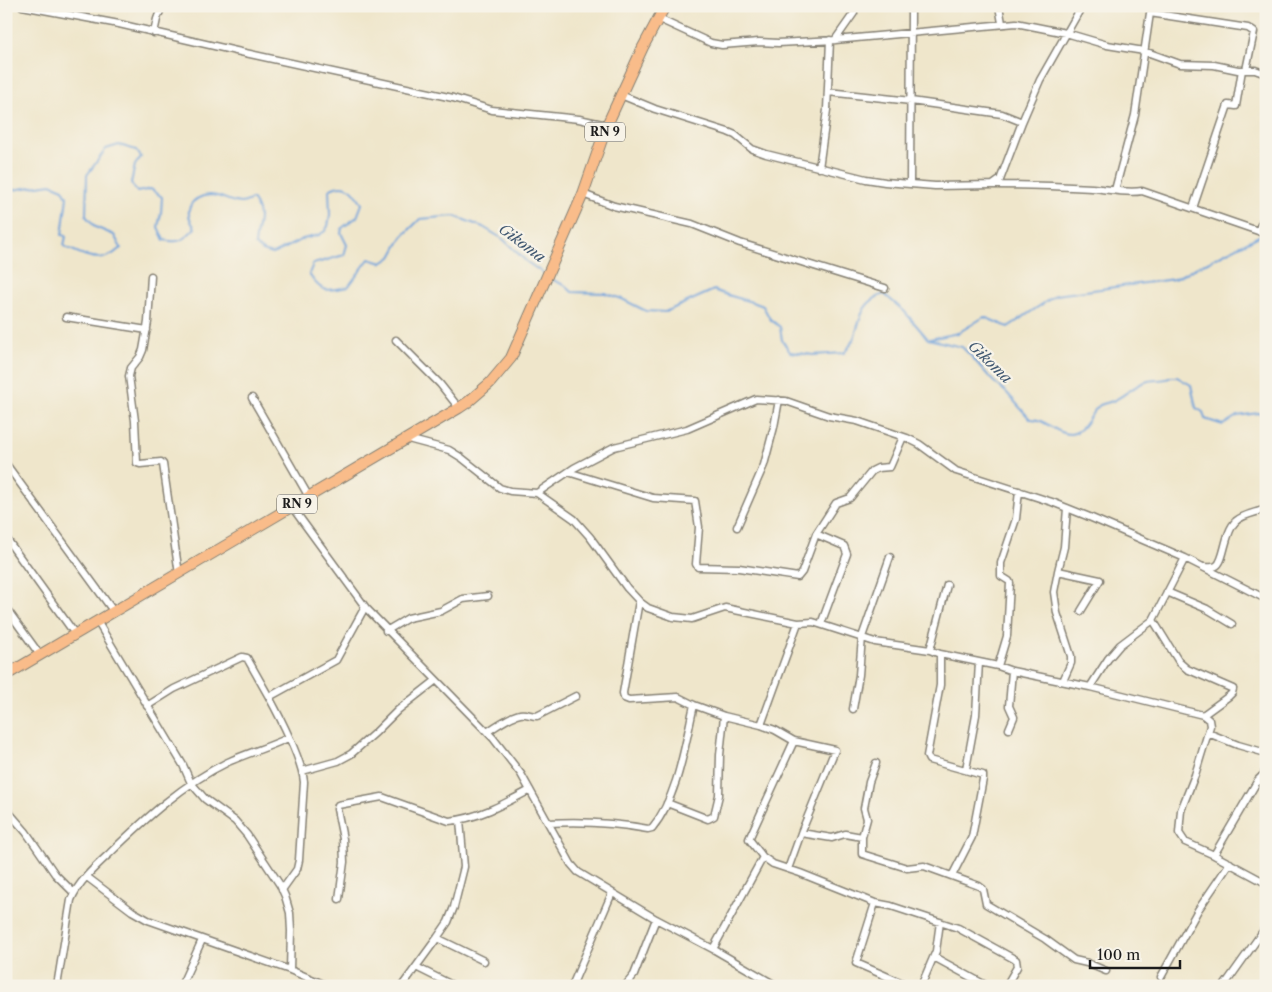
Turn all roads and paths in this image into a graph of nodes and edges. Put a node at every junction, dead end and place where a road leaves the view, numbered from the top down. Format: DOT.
graph roads {
  1 [pos="22,6"];
  2 [pos="162,6"];
  3 [pos="665,6"];
  4 [pos="854,6"];
  5 [pos="911,6"];
  6 [pos="999,6"];
  7 [pos="1082,6"];
  8 [pos="659,19"];
  9 [pos="1002,23"];
  10 [pos="911,32"];
  11 [pos="154,33"];
  12 [pos="1066,33"];
  13 [pos="832,40"];
  14 [pos="1144,51"];
  15 [pos="1244,70"];
  16 [pos="1266,74"];
  17 [pos="828,92"];
  18 [pos="621,96"];
  19 [pos="911,101"];
  20 [pos="1022,122"];
  21 [pos="607,125"];
  22 [pos="819,168"];
  23 [pos="910,184"];
  24 [pos="993,185"];
  25 [pos="1115,190"];
  26 [pos="584,194"];
  27 [pos="1193,208"];
  28 [pos="1266,214"];
  29 [pos="1258,231"];
  30 [pos="1266,235"];
  31 [pos="151,276"];
  32 [pos="885,288"];
  33 [pos="66,317"];
  34 [pos="147,330"];
  35 [pos="396,340"];
  36 [pos="252,398"];
  37 [pos="779,400"];
  38 [pos="459,408"];
  39 [pos="903,437"];
  40 [pos="407,438"];
  41 [pos="6,464"];
  42 [pos="568,472"];
  43 [pos="1019,491"];
  44 [pos="537,493"];
  45 [pos="310,497"];
  46 [pos="292,507"];
  47 [pos="1066,508"];
  48 [pos="1265,509"];
  49 [pos="737,527"];
  50 [pos="816,534"];
  51 [pos="6,538"];
  52 [pos="890,556"];
  53 [pos="1185,558"];
  54 [pos="1203,567"];
  55 [pos="1058,571"];
  56 [pos="179,574"];
  57 [pos="947,585"];
  58 [pos="1167,592"];
  59 [pos="488,596"];
  60 [pos="1266,599"];
  61 [pos="638,601"];
  62 [pos="365,607"];
  63 [pos="6,608"];
  64 [pos="1082,611"];
  65 [pos="114,612"];
  66 [pos="1153,620"];
  67 [pos="97,621"];
  68 [pos="798,623"];
  69 [pos="821,624"];
  70 [pos="1232,624"];
  71 [pos="386,631"];
  72 [pos="75,634"];
  73 [pos="862,637"];
  74 [pos="930,650"];
  75 [pos="940,654"];
  76 [pos="40,655"];
  77 [pos="980,662"];
  78 [pos="998,666"];
  79 [pos="1012,671"];
  80 [pos="6,675"];
  81 [pos="435,681"];
  82 [pos="1063,681"];
  83 [pos="1090,688"];
  84 [pos="576,696"];
  85 [pos="269,697"];
  86 [pos="694,705"];
  87 [pos="147,706"];
  88 [pos="853,709"];
  89 [pos="1203,715"];
  90 [pos="724,716"];
  91 [pos="762,725"];
  92 [pos="1010,729"];
  93 [pos="487,732"];
  94 [pos="1208,734"];
  95 [pos="288,738"];
  96 [pos="794,741"];
  97 [pos="1266,753"];
  98 [pos="876,763"];
  99 [pos="966,769"];
  100 [pos="1266,769"];
  101 [pos="302,771"];
  102 [pos="1258,780"];
  103 [pos="191,783"];
  104 [pos="1266,784"];
  105 [pos="530,790"];
  106 [pos="667,803"];
  107 [pos="6,809"];
  108 [pos="460,820"];
  109 [pos="549,823"];
  110 [pos="801,832"];
  111 [pos="862,837"];
  112 [pos="1214,854"];
  113 [pos="763,857"];
  114 [pos="1230,863"];
  115 [pos="788,869"];
  116 [pos="952,876"];
  117 [pos="87,877"];
  118 [pos="1266,883"];
  119 [pos="282,890"];
  120 [pos="74,893"];
  121 [pos="612,893"];
  122 [pos="339,899"];
  123 [pos="875,903"];
  124 [pos="656,919"];
  125 [pos="940,922"];
  126 [pos="1266,927"];
  127 [pos="437,938"];
  128 [pos="202,940"];
  129 [pos="713,949"];
  130 [pos="934,957"];
  131 [pos="484,961"];
  132 [pos="416,967"];
  133 [pos="290,970"];
  134 [pos="1106,971"];
  135 [pos="1161,977"];
  136 [pos="763,978"];
  137 [pos="57,986"];
  138 [pos="181,986"];
  139 [pos="328,986"];
  140 [pos="402,986"];
  141 [pos="454,986"];
  142 [pos="572,986"];
  143 [pos="626,986"];
  144 [pos="760,986"];
  145 [pos="777,986"];
  146 [pos="909,986"];
  147 [pos="921,986"];
  148 [pos="987,986"];
  149 [pos="1006,986"];
  150 [pos="1224,986"];
  1 -- 11 [label="street"];
  2 -- 11 [label="street"];
  3 -- 8 [label="main road, RN 9"];
  4 -- 13 [label="street"];
  5 -- 10 [label="street"];
  6 -- 9 [label="street"];
  7 -- 12 [label="street"];
  8 -- 13 [label="street"];
  8 -- 18 [label="main road, RN 9"];
  9 -- 10 [label="street"];
  9 -- 12 [label="street"];
  10 -- 13 [label="street"];
  10 -- 19 [label="street"];
  11 -- 21 [label="street"];
  12 -- 14 [label="street"];
  12 -- 20 [label="street"];
  13 -- 17 [label="street"];
  14 -- 15 [label="street"];
  14 -- 15 [label="street"];
  14 -- 25 [label="street"];
  15 -- 16 [label="street"];
  15 -- 27 [label="street"];
  17 -- 19 [label="street"];
  17 -- 22 [label="street"];
  18 -- 21 [label="main road, RN 9"];
  18 -- 22 [label="street"];
  19 -- 20 [label="street"];
  19 -- 23 [label="street"];
  20 -- 24 [label="street"];
  21 -- 26 [label="main road, RN 9"];
  22 -- 23 [label="street"];
  23 -- 24 [label="street"];
  24 -- 25 [label="street"];
  25 -- 27 [label="street"];
  26 -- 32 [label="street"];
  26 -- 38 [label="main road, RN 9"];
  27 -- 29 [label="street"];
  28 -- 29 [label="street"];
  29 -- 30 [label="street"];
  31 -- 34 [label="street"];
  33 -- 34 [label="street"];
  34 -- 56 [label="street"];
  35 -- 38 [label="street"];
  36 -- 45 [label="street"];
  37 -- 39 [label="street"];
  37 -- 42 [label="street"];
  37 -- 49 [label="street"];
  38 -- 40 [label="main road, RN 9"];
  39 -- 43 [label="street"];
  39 -- 50 [label="street"];
  40 -- 44 [label="street"];
  40 -- 45 [label="main road, RN 9"];
  41 -- 65 [label="street"];
  42 -- 44 [label="street"];
  42 -- 50 [label="street"];
  43 -- 47 [label="street"];
  43 -- 78 [label="street"];
  44 -- 61 [label="street"];
  45 -- 46 [label="main road, RN 9"];
  46 -- 56 [label="main road, RN 9"];
  46 -- 62 [label="street"];
  47 -- 53 [label="street"];
  47 -- 55 [label="street"];
  48 -- 54 [label="street"];
  50 -- 69 [label="street"];
  51 -- 72 [label="street"];
  52 -- 73 [label="street"];
  53 -- 54 [label="street"];
  53 -- 58 [label="street"];
  54 -- 60 [label="street"];
  55 -- 64 [label="street"];
  55 -- 82 [label="street"];
  56 -- 65 [label="main road, RN 9"];
  57 -- 74 [label="street"];
  58 -- 66 [label="street"];
  58 -- 70 [label="street"];
  59 -- 71 [label="street"];
  61 -- 68 [label="street"];
  61 -- 86 [label="street"];
  62 -- 71 [label="street"];
  62 -- 85 [label="street"];
  63 -- 76 [label="street"];
  65 -- 67 [label="main road, RN 9"];
  66 -- 83 [label="street"];
  66 -- 89 [label="street"];
  67 -- 72 [label="main road, RN 9"];
  67 -- 87 [label="street"];
  68 -- 69 [label="street"];
  68 -- 91 [label="street"];
  69 -- 73 [label="street"];
  71 -- 81 [label="street"];
  72 -- 76 [label="main road, RN 9"];
  73 -- 74 [label="street"];
  73 -- 88 [label="street"];
  74 -- 75 [label="street"];
  75 -- 77 [label="street"];
  75 -- 99 [label="street"];
  76 -- 80 [label="main road, RN 9"];
  77 -- 78 [label="street"];
  77 -- 99 [label="street"];
  78 -- 79 [label="street"];
  79 -- 82 [label="street"];
  79 -- 92 [label="street"];
  81 -- 93 [label="street"];
  81 -- 101 [label="street"];
  82 -- 83 [label="street"];
  83 -- 89 [label="street"];
  84 -- 93 [label="street"];
  85 -- 87 [label="street"];
  85 -- 95 [label="street"];
  86 -- 90 [label="street"];
  86 -- 106 [label="street"];
  87 -- 103 [label="street"];
  89 -- 94 [label="street"];
  90 -- 91 [label="street"];
  90 -- 106 [label="street"];
  91 -- 96 [label="street"];
  93 -- 105 [label="street"];
  94 -- 97 [label="street"];
  94 -- 112 [label="street"];
  95 -- 101 [label="street"];
  95 -- 103 [label="street"];
  96 -- 110 [label="street"];
  96 -- 113 [label="street"];
  98 -- 111 [label="street"];
  99 -- 116 [label="street"];
  100 -- 102 [label="street"];
  101 -- 119 [label="street"];
  102 -- 104 [label="street"];
  102 -- 112 [label="street"];
  103 -- 117 [label="street"];
  103 -- 119 [label="street"];
  105 -- 108 [label="street"];
  105 -- 109 [label="street"];
  106 -- 109 [label="street"];
  107 -- 120 [label="street"];
  108 -- 122 [label="street"];
  108 -- 127 [label="street"];
  109 -- 121 [label="street"];
  110 -- 111 [label="street"];
  110 -- 115 [label="street"];
  111 -- 116 [label="street"];
  112 -- 114 [label="street"];
  113 -- 115 [label="street"];
  113 -- 129 [label="street"];
  114 -- 118 [label="street"];
  114 -- 135 [label="street"];
  115 -- 123 [label="street"];
  116 -- 134 [label="street"];
  117 -- 120 [label="street"];
  117 -- 128 [label="street"];
  119 -- 133 [label="street"];
  120 -- 137 [label="street"];
  121 -- 124 [label="street"];
  121 -- 142 [label="street"];
  123 -- 125 [label="street"];
  123 -- 146 [label="street"];
  124 -- 129 [label="street"];
  124 -- 143 [label="street"];
  125 -- 130 [label="street"];
  125 -- 149 [label="street"];
  126 -- 150 [label="street"];
  127 -- 131 [label="street"];
  127 -- 132 [label="street"];
  128 -- 133 [label="street"];
  128 -- 138 [label="street"];
  129 -- 136 [label="street"];
  130 -- 147 [label="street"];
  130 -- 148 [label="street"];
  132 -- 140 [label="street"];
  132 -- 141 [label="street"];
  133 -- 139 [label="street"];
  136 -- 144 [label="street"];
  136 -- 145 [label="street"];
}
